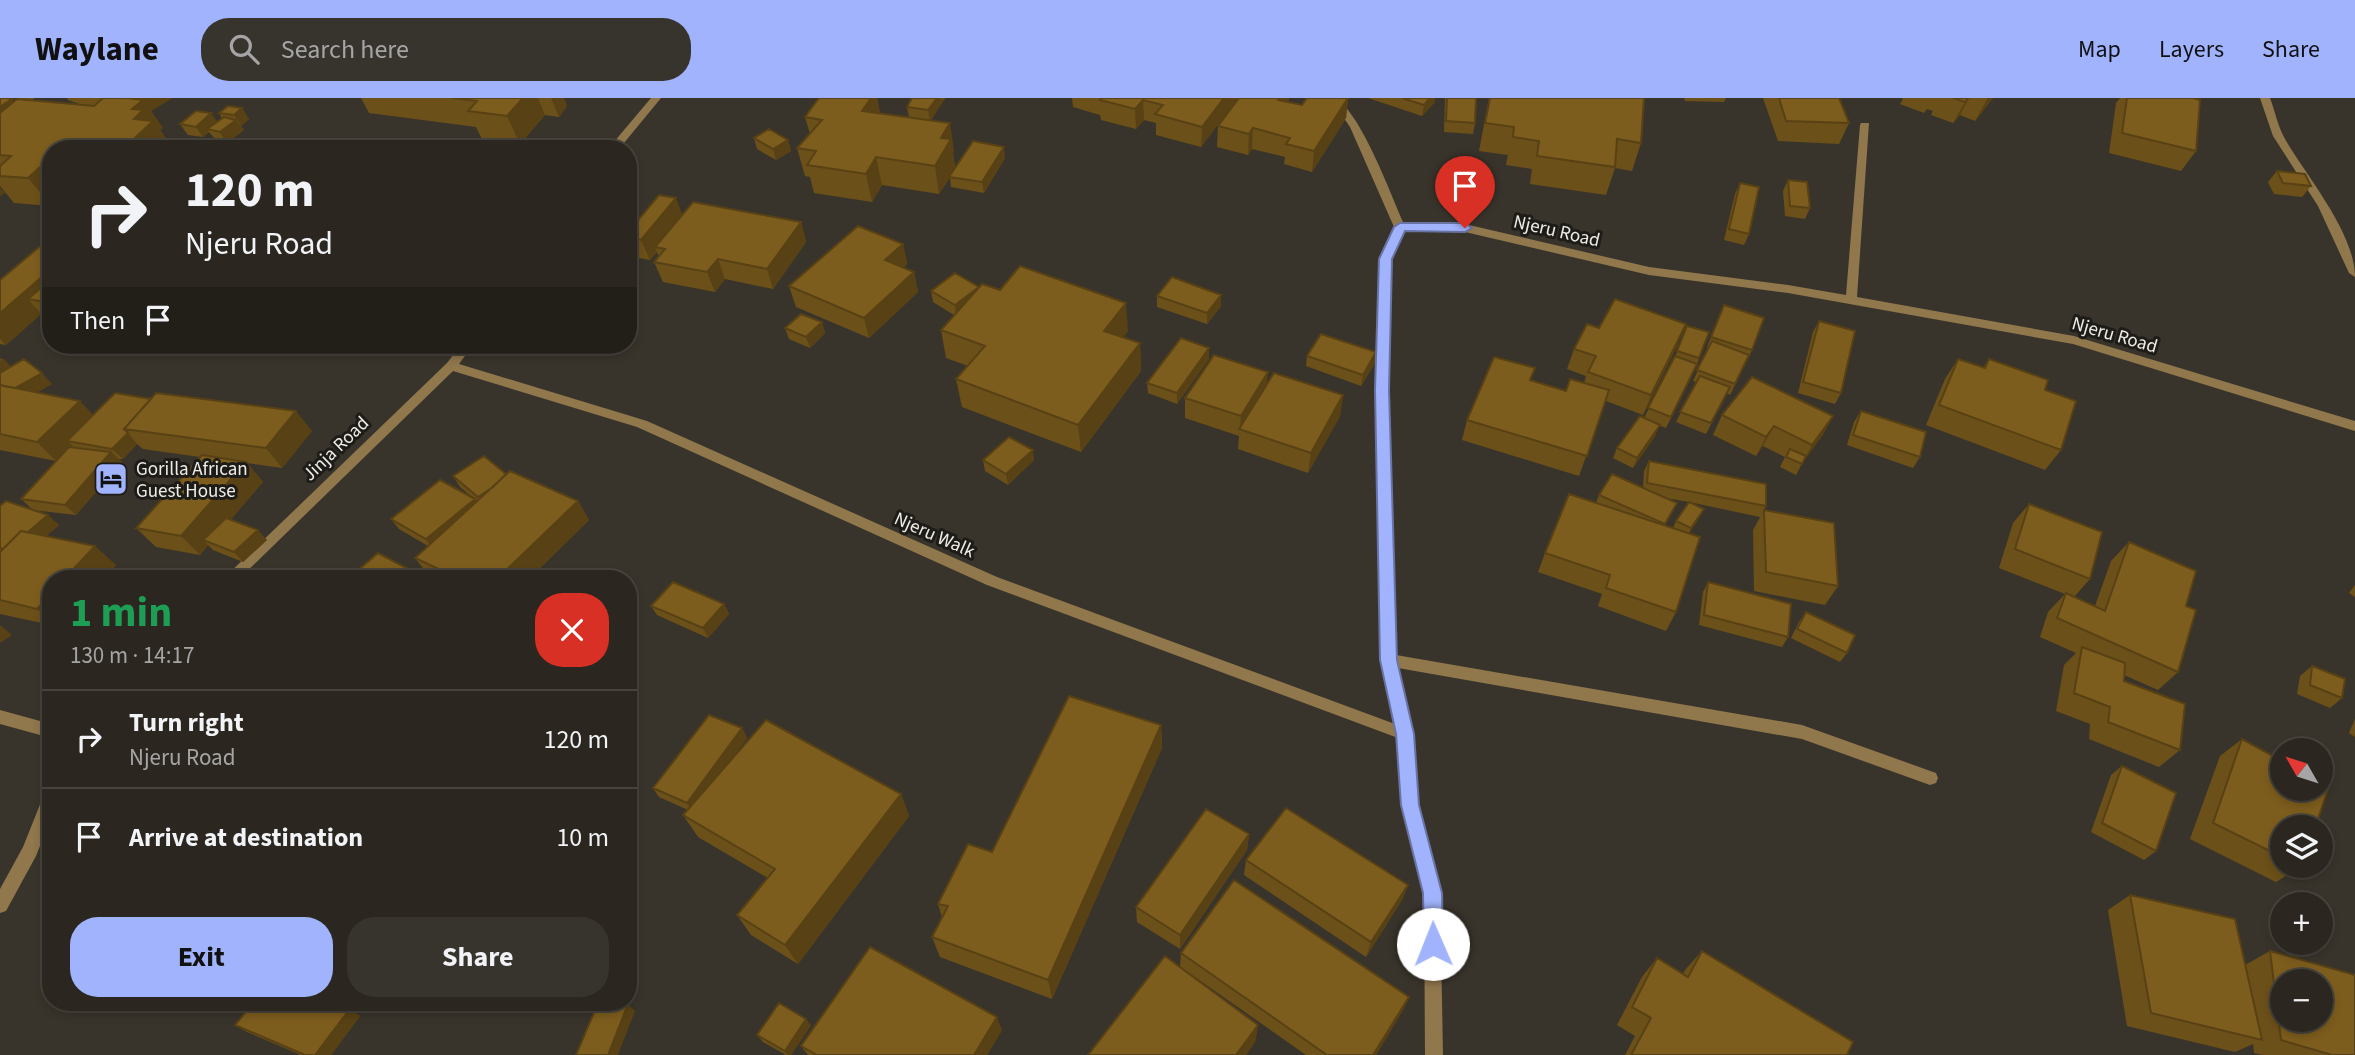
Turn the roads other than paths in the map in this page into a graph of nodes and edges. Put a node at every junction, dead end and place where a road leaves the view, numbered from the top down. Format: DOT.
graph roads {
  1 [pos="656,98"];
  2 [pos="1327,98"];
  3 [pos="2265,98"];
  4 [pos="1865,125"];
  5 [pos="621,140"];
  6 [pos="1400,227"];
  7 [pos="2355,273"];
  8 [pos="1851,302"];
  9 [pos="461,354"];
  10 [pos="452,366"];
  11 [pos="2355,426"];
  12 [pos="239,570"];
  13 [pos="1389,660"];
  14 [pos="0,717"];
  15 [pos="42,729"];
  16 [pos="1405,734"];
  17 [pos="1930,778"];
  18 [pos="42,820"];
  19 [pos="0,905"];
  20 [pos="1434,1055"];
  1 -- 5 [label="street"];
  2 -- 6 [label="street"];
  3 -- 7 [label="street"];
  4 -- 8 [label="street"];
  6 -- 8 [label="street, Njeru Road"];
  6 -- 13 [label="street"];
  8 -- 11 [label="street, Njeru Road"];
  9 -- 10 [label="street, Jinja Road"];
  10 -- 12 [label="street, Jinja Road"];
  10 -- 16 [label="street, Njeru Walk"];
  13 -- 16 [label="street"];
  13 -- 17 [label="street"];
  14 -- 15 [label="street"];
  16 -- 20 [label="street"];
  18 -- 19 [label="street"];
}
